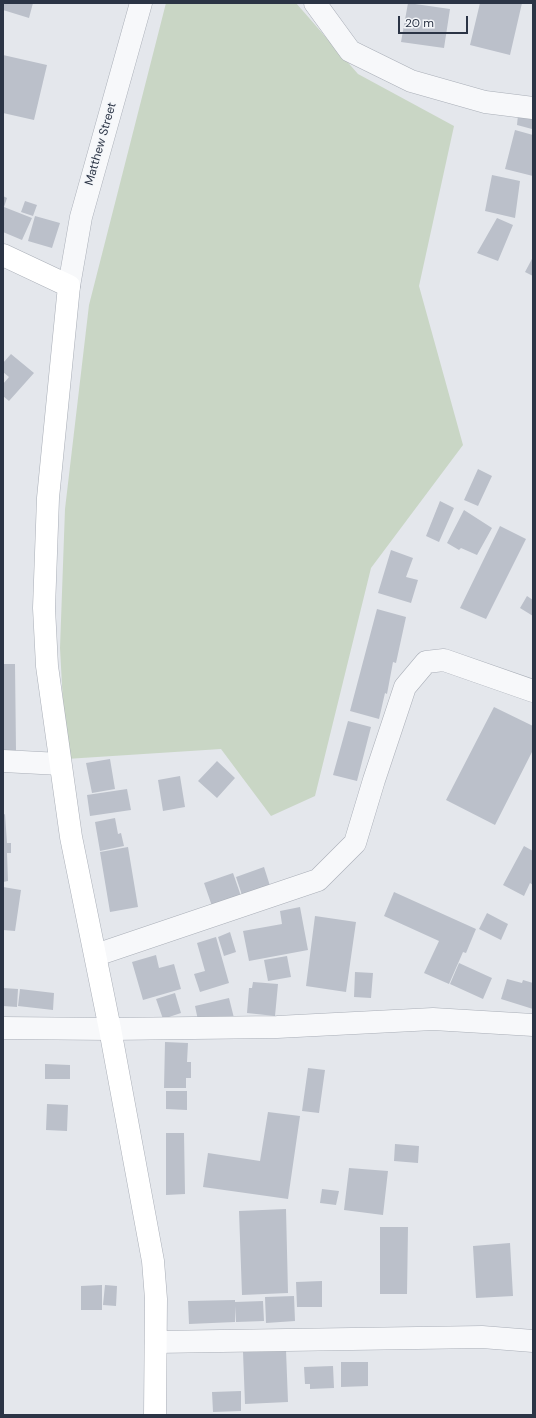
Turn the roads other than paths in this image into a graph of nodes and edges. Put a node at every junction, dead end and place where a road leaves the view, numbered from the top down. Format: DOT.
graph roads {
  1 [pos="141,3"];
  2 [pos="315,3"];
  3 [pos="533,108"];
  4 [pos="3,254"];
  5 [pos="69,286"];
  6 [pos="533,691"];
  7 [pos="3,761"];
  8 [pos="60,764"];
  9 [pos="96,954"];
  10 [pos="533,1025"];
  11 [pos="3,1028"];
  12 [pos="110,1029"];
  13 [pos="533,1341"];
  14 [pos="156,1342"];
  15 [pos="155,1415"];
  1 -- 5 [label="street, Matthew Street"];
  2 -- 3 [label="street"];
  4 -- 5 [label="main road"];
  5 -- 8 [label="main road"];
  6 -- 9 [label="street"];
  7 -- 8 [label="street"];
  8 -- 9 [label="main road"];
  9 -- 12 [label="main road"];
  10 -- 12 [label="street"];
  11 -- 12 [label="street"];
  12 -- 14 [label="main road"];
  13 -- 14 [label="street"];
  14 -- 15 [label="main road"];
}
